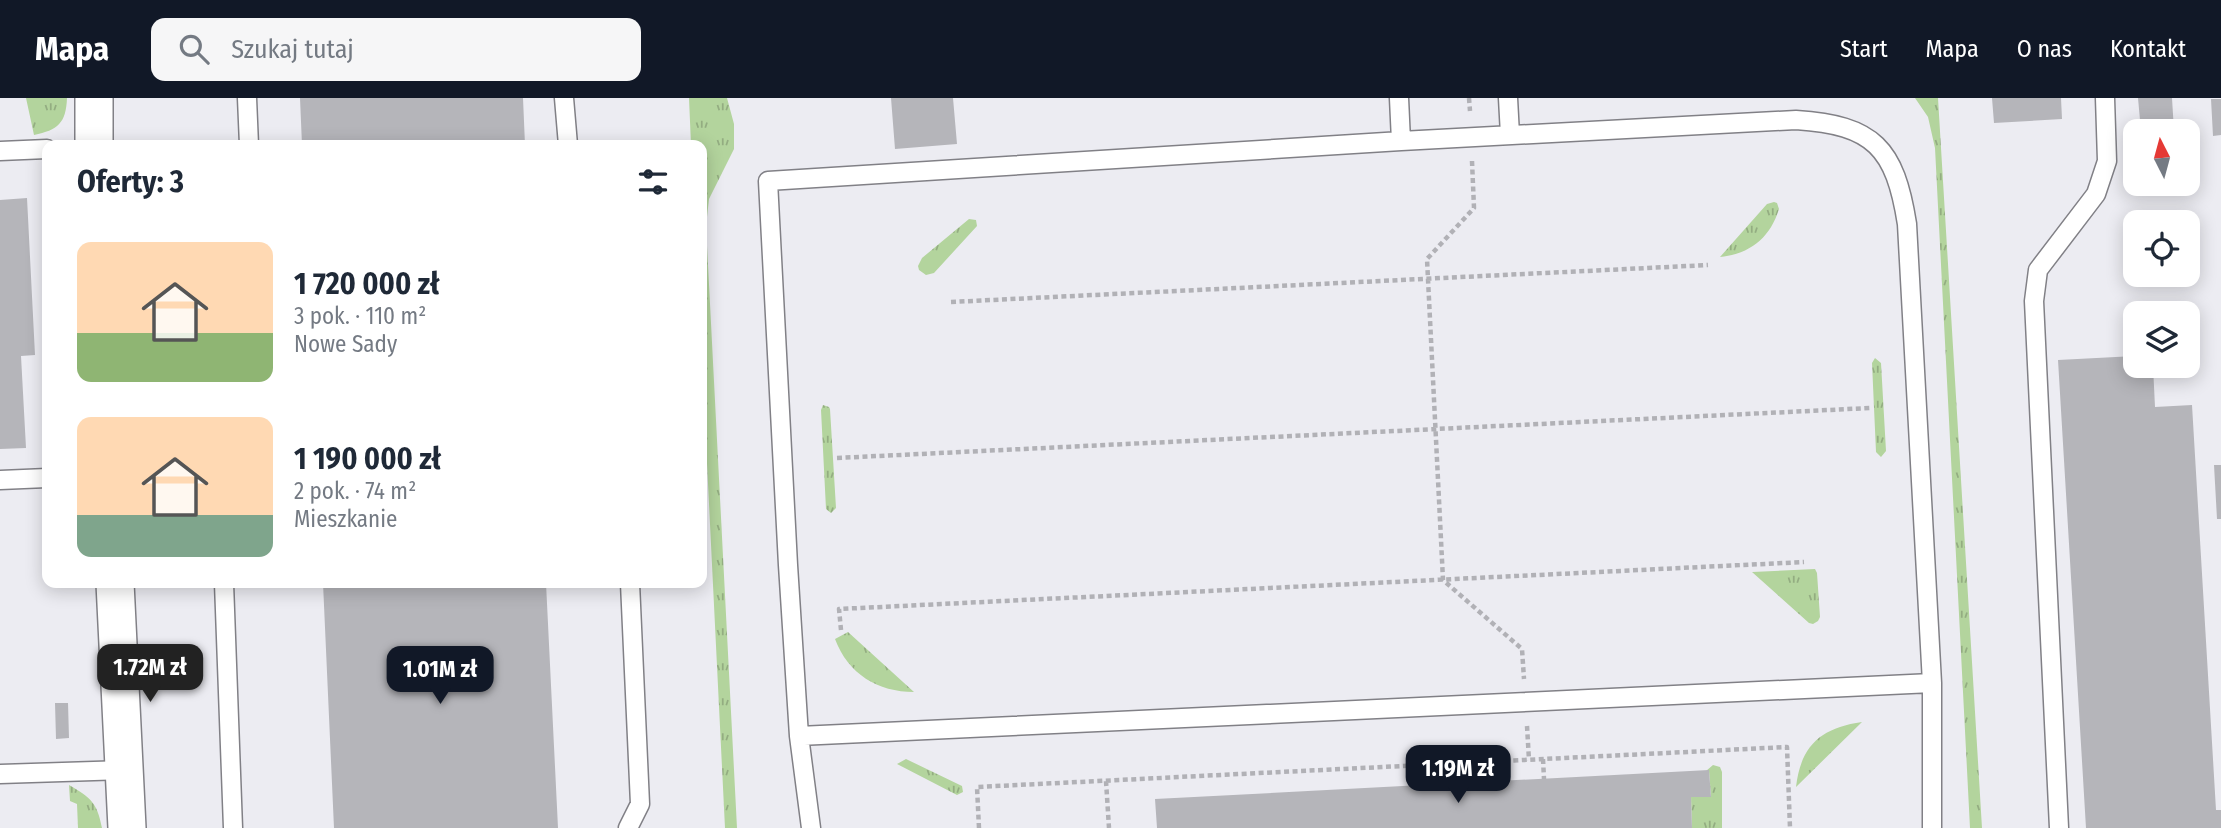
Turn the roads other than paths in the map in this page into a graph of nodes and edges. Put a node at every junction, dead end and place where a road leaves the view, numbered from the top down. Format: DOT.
graph roads {
  1 [pos="94,98"];
  2 [pos="247,98"];
  3 [pos="564,98"];
  4 [pos="1399,98"];
  5 [pos="1508,98"];
  6 [pos="2105,98"];
  7 [pos="1510,135"];
  8 [pos="94,140"];
  9 [pos="249,140"];
  10 [pos="568,140"];
  11 [pos="1401,141"];
  12 [pos="42,149"];
  13 [pos="0,151"];
  14 [pos="42,478"];
  15 [pos="0,480"];
  16 [pos="115,588"];
  17 [pos="224,588"];
  18 [pos="630,588"];
  19 [pos="1932,683"];
  20 [pos="799,736"];
  21 [pos="125,770"];
  22 [pos="0,774"];
  23 [pos="127,828"];
  24 [pos="233,828"];
  25 [pos="628,828"];
  26 [pos="811,828"];
  27 [pos="1932,828"];
  28 [pos="2059,828"];
  1 -- 8 [label="street"];
  2 -- 9 [label="lane"];
  3 -- 10 [label="lane"];
  4 -- 11 [label="lane"];
  5 -- 7 [label="lane"];
  6 -- 28 [label="lane"];
  7 -- 11 [label="lane"];
  7 -- 19 [label="lane"];
  11 -- 20 [label="lane"];
  12 -- 13 [label="lane"];
  14 -- 15 [label="lane"];
  16 -- 21 [label="street"];
  17 -- 24 [label="lane"];
  18 -- 25 [label="lane"];
  19 -- 20 [label="lane"];
  19 -- 27 [label="lane"];
  20 -- 26 [label="lane"];
  21 -- 22 [label="lane"];
  21 -- 23 [label="street"];
}
